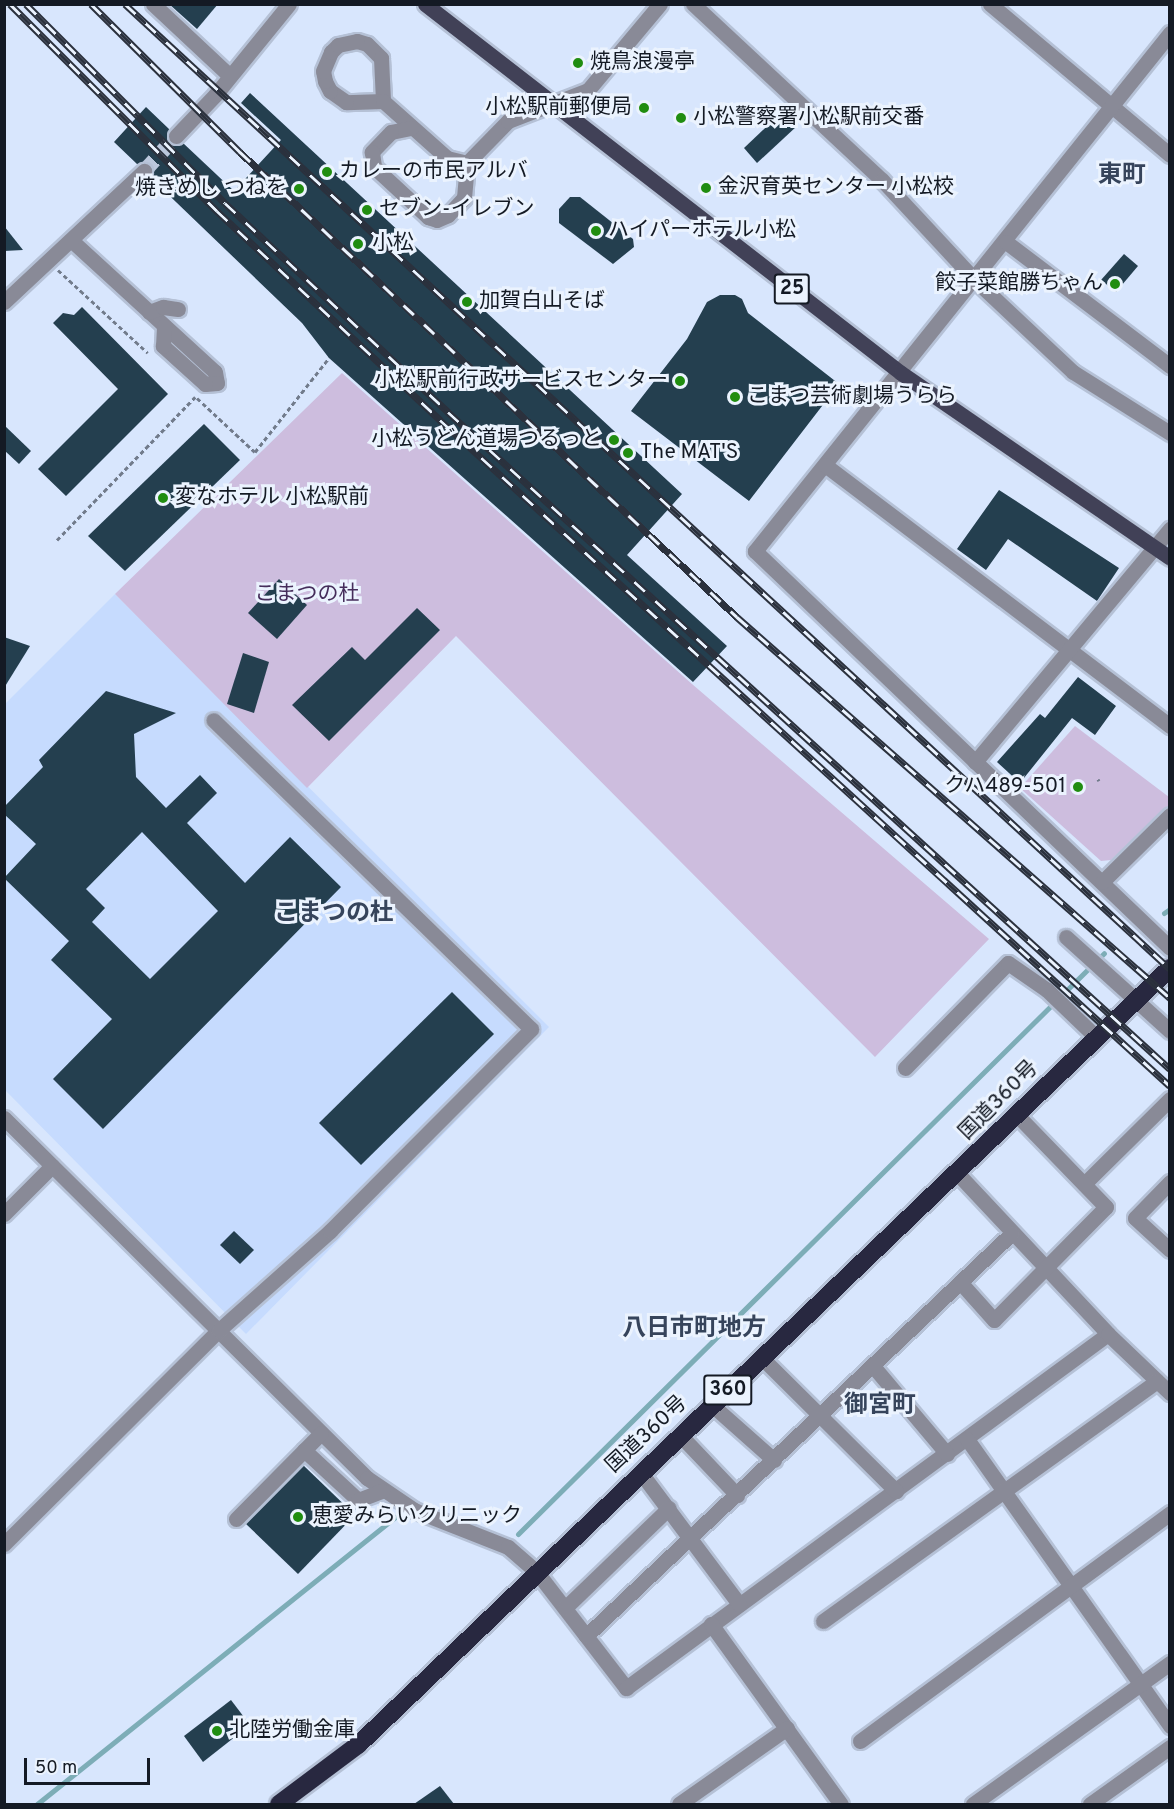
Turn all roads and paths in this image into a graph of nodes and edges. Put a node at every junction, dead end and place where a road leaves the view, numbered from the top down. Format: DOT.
graph roads {
  1 [pos="153,4"];
  2 [pos="289,4"];
  3 [pos="425,4"];
  4 [pos="660,4"];
  5 [pos="693,4"];
  6 [pos="990,4"];
  7 [pos="1170,33"];
  8 [pos="230,76"];
  9 [pos="383,101"];
  10 [pos="550,104"];
  11 [pos="1111,106"];
  12 [pos="411,128"];
  13 [pos="176,136"];
  14 [pos="1170,155"];
  15 [pos="468,163"];
  16 [pos="144,171"];
  17 [pos="71,240"];
  18 [pos="1006,242"];
  19 [pos="975,280"];
  20 [pos="4,302"];
  21 [pos="178,309"];
  22 [pos="149,312"];
  23 [pos="164,326"];
  24 [pos="1170,366"];
  25 [pos="900,373"];
  26 [pos="195,397"];
  27 [pos="1170,433"];
  28 [pos="825,465"];
  29 [pos="1170,529"];
  30 [pos="57,540"];
  31 [pos="1154,548"];
  32 [pos="1170,558"];
  33 [pos="1068,652"];
  34 [pos="213,720"];
  35 [pos="1170,726"];
  36 [pos="975,762"];
  37 [pos="1170,815"];
  38 [pos="1102,882"];
  39 [pos="1066,937"];
  40 [pos="1170,948"];
  41 [pos="1170,968"];
  42 [pos="1136,1000"];
  43 [pos="1170,1031"];
  44 [pos="1097,1038"];
  45 [pos="905,1068"];
  46 [pos="1170,1099"];
  47 [pos="1017,1115"];
  48 [pos="4,1118"];
  49 [pos="52,1166"];
  50 [pos="958,1174"];
  51 [pos="1170,1182"];
  52 [pos="1084,1184"];
  53 [pos="4,1214"];
  54 [pos="1012,1233"];
  55 [pos="1170,1250"];
  56 [pos="1046,1269"];
  57 [pos="960,1282"];
  58 [pos="219,1330"];
  59 [pos="1108,1334"];
  60 [pos="762,1358"];
  61 [pos="873,1366"];
  62 [pos="1157,1381"];
  63 [pos="1170,1393"];
  64 [pos="712,1405"];
  65 [pos="820,1417"];
  66 [pos="321,1432"];
  67 [pos="680,1435"];
  68 [pos="967,1439"];
  69 [pos="304,1450"];
  70 [pos="946,1454"];
  71 [pos="774,1460"];
  72 [pos="641,1473"];
  73 [pos="1002,1490"];
  74 [pos="382,1491"];
  75 [pos="896,1491"];
  76 [pos="737,1495"];
  77 [pos="669,1508"];
  78 [pos="1170,1513"];
  79 [pos="236,1519"];
  80 [pos="692,1537"];
  81 [pos="4,1544"];
  82 [pos="536,1571"];
  83 [pos="1070,1588"];
  84 [pos="740,1604"];
  85 [pos="565,1608"];
  86 [pos="823,1621"];
  87 [pos="711,1624"];
  88 [pos="586,1636"];
  89 [pos="1170,1664"];
  90 [pos="1141,1685"];
  91 [pos="1170,1726"];
  92 [pos="787,1728"];
  93 [pos="860,1741"];
  94 [pos="1170,1747"];
  95 [pos="279,1804"];
  96 [pos="679,1804"];
  97 [pos="842,1804"];
  98 [pos="973,1804"];
  99 [pos="1090,1804"];
  1 -- 8 [label="street"];
  2 -- 8 [label="street"];
  3 -- 10 [label="main road, 25"];
  4 -- 10 [label="street"];
  5 -- 19 [label="street"];
  6 -- 11 [label="street"];
  7 -- 11 [label="street"];
  8 -- 13 [label="street"];
  9 -- 9 [label="street"];
  9 -- 12 [label="street"];
  10 -- 15 [label="street"];
  10 -- 25 [label="main road, 25"];
  11 -- 14 [label="street"];
  11 -- 18 [label="street"];
  12 -- 15 [label="street"];
  12 -- 15 [label="street"];
  16 -- 17 [label="street"];
  17 -- 20 [label="street"];
  17 -- 22 [label="street"];
  18 -- 19 [label="street"];
  18 -- 24 [label="street"];
  19 -- 25 [label="street"];
  19 -- 27 [label="street"];
  21 -- 22 [label="street"];
  22 -- 23 [label="street"];
  25 -- 28 [label="street"];
  25 -- 31 [label="main road, 25"];
  26 -- 30 [label="path"];
  28 -- 33 [label="street"];
  28 -- 36 [label="street"];
  29 -- 31 [label="street"];
  31 -- 32 [label="main road, 25"];
  31 -- 33 [label="street"];
  33 -- 35 [label="street"];
  33 -- 36 [label="street"];
  34 -- 58 [label="street"];
  36 -- 38 [label="street"];
  37 -- 38 [label="street"];
  38 -- 40 [label="street"];
  39 -- 42 [label="street"];
  41 -- 42 [label="highway, 国道360号 / 360"];
  42 -- 43 [label="street"];
  42 -- 44 [label="highway, 国道360号 / 360"];
  44 -- 45 [label="street"];
  44 -- 47 [label="highway, 国道360号 / 360"];
  46 -- 52 [label="street"];
  47 -- 50 [label="highway, 国道360号 / 360"];
  47 -- 52 [label="street"];
  48 -- 49 [label="street"];
  49 -- 53 [label="street"];
  49 -- 58 [label="street"];
  50 -- 54 [label="street"];
  50 -- 60 [label="highway, 国道360号 / 360"];
  51 -- 55 [label="street"];
  52 -- 56 [label="street"];
  54 -- 56 [label="street"];
  54 -- 57 [label="street"];
  56 -- 57 [label="street"];
  56 -- 59 [label="street"];
  57 -- 61 [label="street"];
  58 -- 66 [label="street"];
  58 -- 81 [label="street"];
  59 -- 62 [label="street"];
  59 -- 68 [label="street"];
  60 -- 64 [label="highway, 国道360号 / 360"];
  60 -- 65 [label="street"];
  61 -- 65 [label="street"];
  61 -- 70 [label="street"];
  62 -- 63 [label="street"];
  62 -- 73 [label="street"];
  64 -- 67 [label="highway, 国道360号 / 360"];
  64 -- 71 [label="street"];
  65 -- 71 [label="street"];
  65 -- 75 [label="street"];
  66 -- 69 [label="street"];
  66 -- 74 [label="street"];
  67 -- 72 [label="highway, 国道360号 / 360"];
  67 -- 76 [label="street"];
  68 -- 70 [label="street"];
  68 -- 73 [label="street"];
  69 -- 74 [label="street"];
  69 -- 79 [label="street"];
  70 -- 75 [label="street"];
  71 -- 76 [label="street"];
  72 -- 77 [label="street"];
  72 -- 82 [label="highway, 国道360号 / 360"];
  73 -- 83 [label="street"];
  73 -- 86 [label="street"];
  74 -- 82 [label="street"];
  75 -- 84 [label="street"];
  76 -- 80 [label="street"];
  77 -- 80 [label="street"];
  77 -- 85 [label="street"];
  78 -- 83 [label="street"];
  80 -- 84 [label="street"];
  80 -- 88 [label="street"];
  82 -- 85 [label="street"];
  82 -- 95 [label="highway, 国道360号 / 360"];
  83 -- 90 [label="street"];
  83 -- 93 [label="street"];
  84 -- 87 [label="street"];
  85 -- 88 [label="street"];
  87 -- 88 [label="street"];
  87 -- 92 [label="street"];
  89 -- 90 [label="street"];
  90 -- 91 [label="street"];
  90 -- 98 [label="street"];
  92 -- 96 [label="street"];
  92 -- 97 [label="street"];
  94 -- 99 [label="street"];
}
